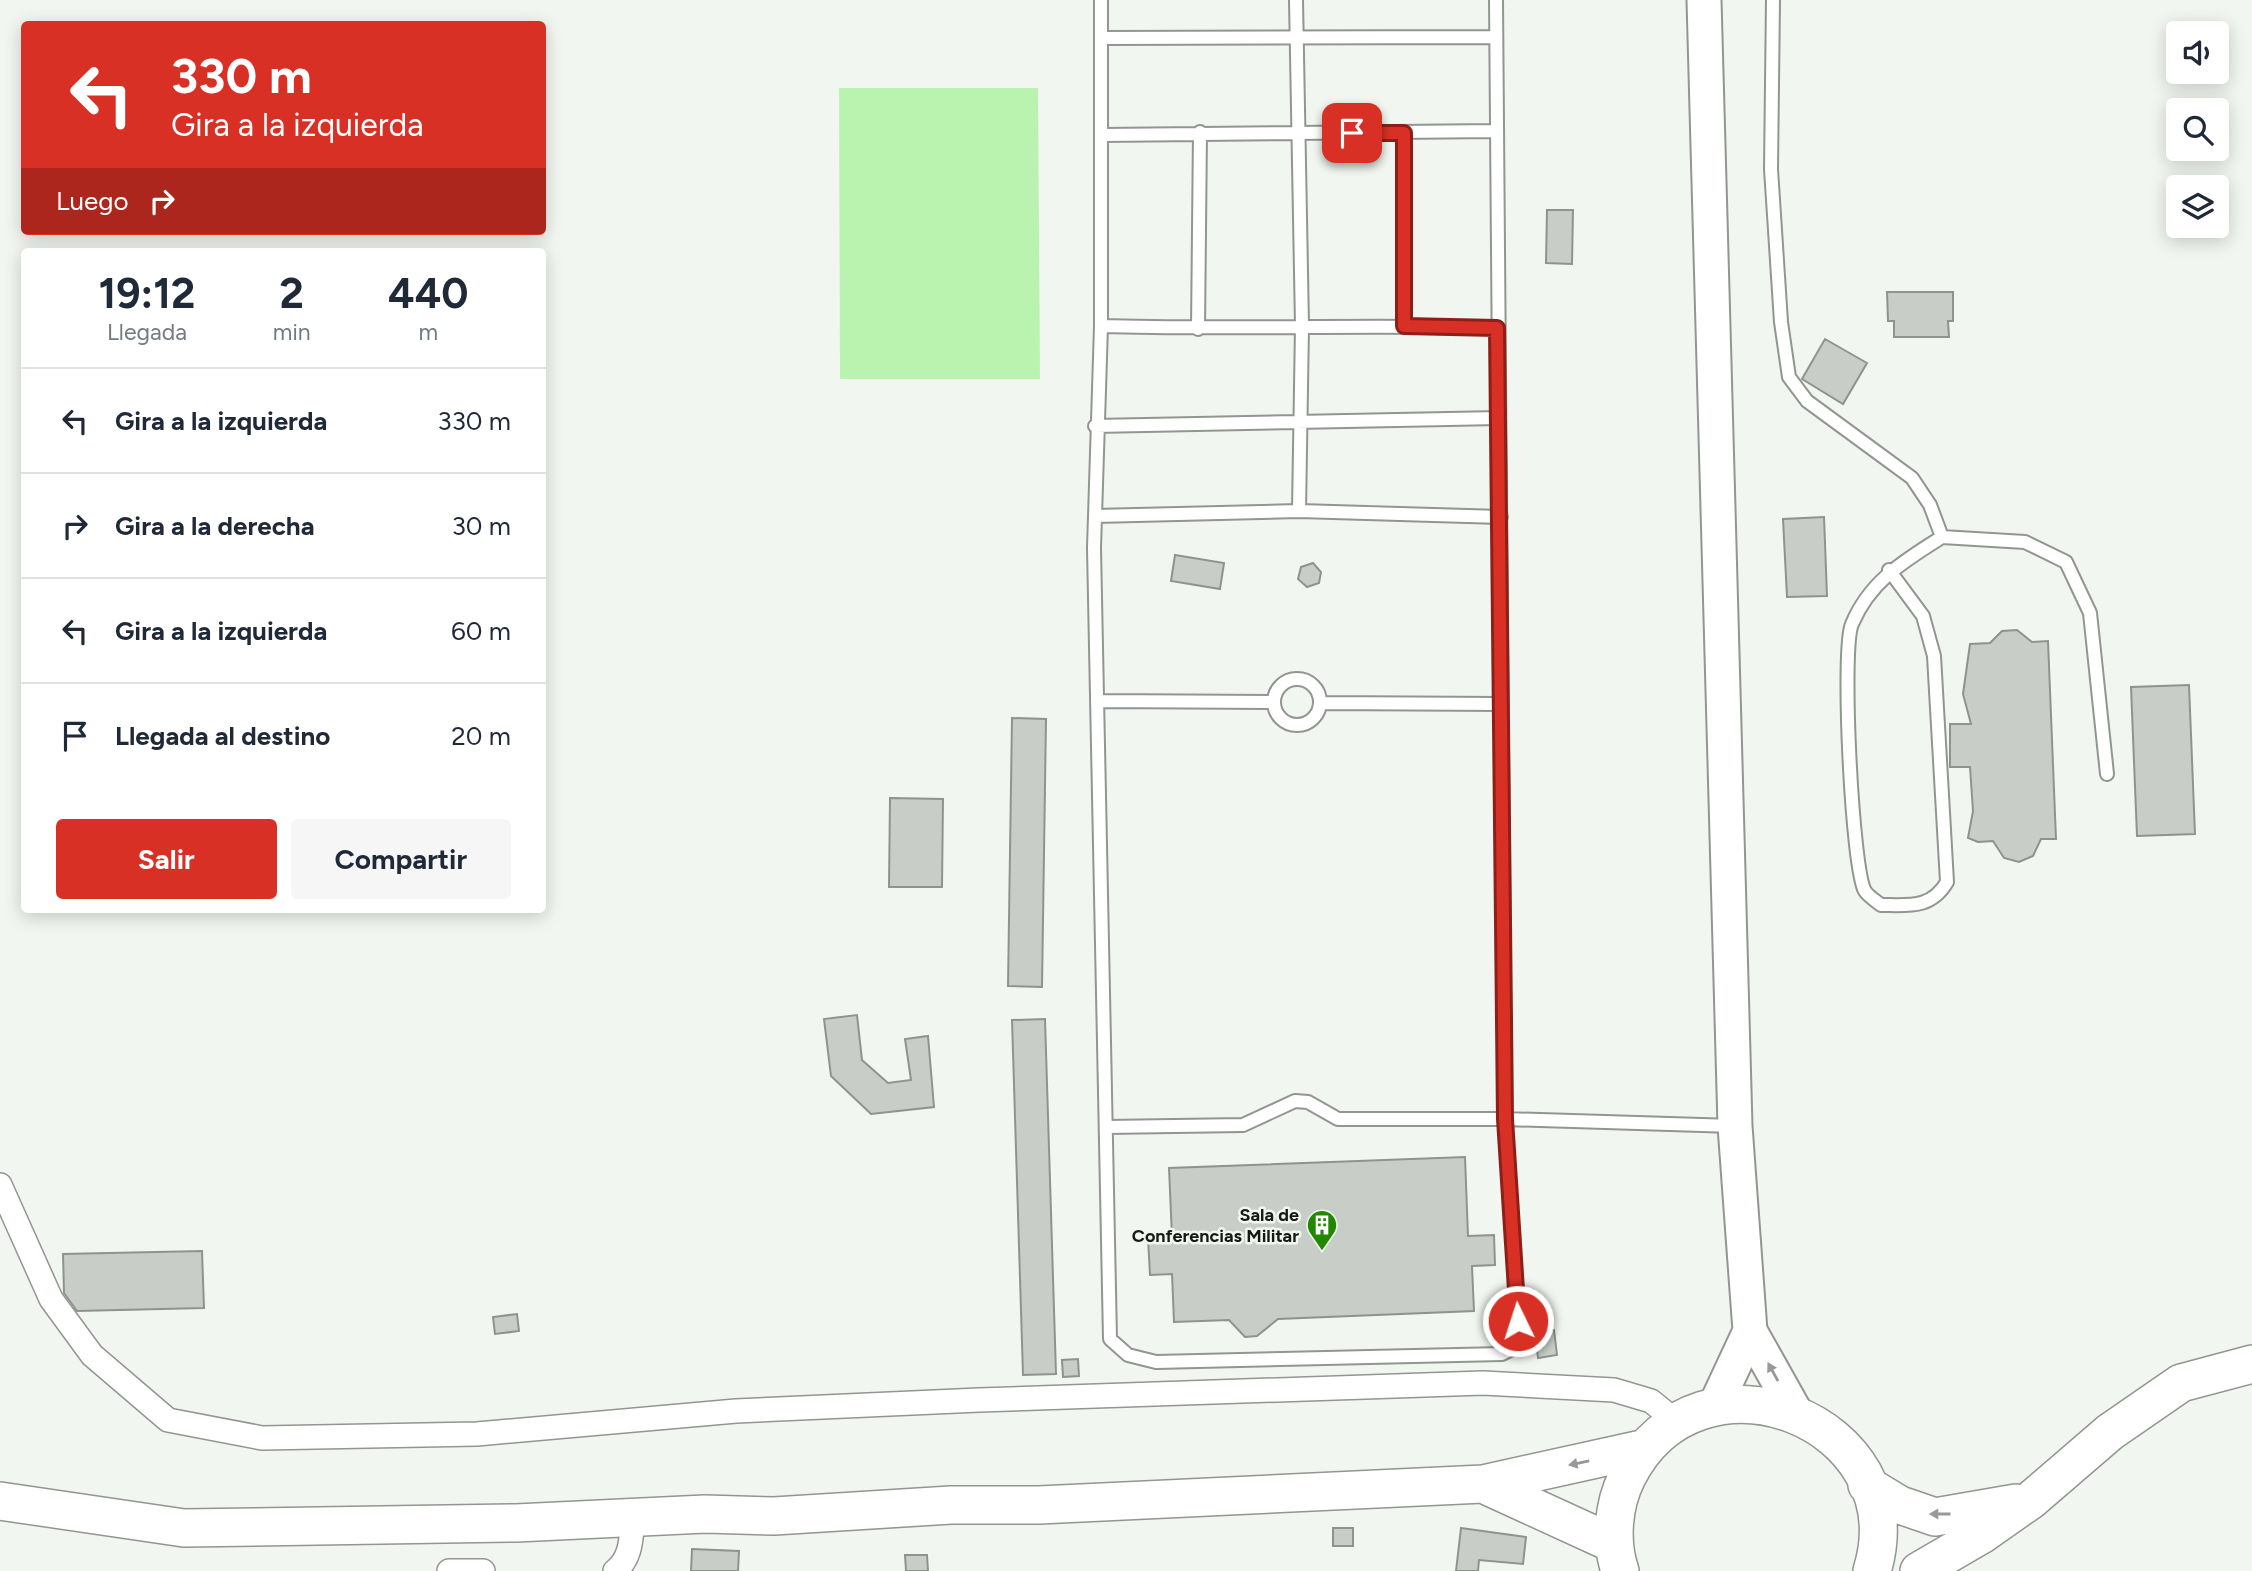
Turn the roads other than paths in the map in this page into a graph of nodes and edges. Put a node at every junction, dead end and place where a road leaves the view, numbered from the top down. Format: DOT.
graph roads {
  1 [pos="1101,0"];
  2 [pos="1296,0"];
  3 [pos="1496,0"];
  4 [pos="1704,0"];
  5 [pos="1773,0"];
  6 [pos="1102,37"];
  7 [pos="1495,37"];
  8 [pos="1296,39"];
  9 [pos="1496,131"];
  10 [pos="1200,132"];
  11 [pos="1300,132"];
  12 [pos="1404,133"];
  13 [pos="1102,135"];
  14 [pos="1101,326"];
  15 [pos="1302,326"];
  16 [pos="1404,326"];
  17 [pos="1497,328"];
  18 [pos="1198,329"];
  19 [pos="1499,418"];
  20 [pos="1298,422"];
  21 [pos="1096,426"];
  22 [pos="1298,511"];
  23 [pos="1095,516"];
  24 [pos="1501,517"];
  25 [pos="1942,537"];
  26 [pos="1889,570"];
  27 [pos="1098,701"];
  28 [pos="1274,702"];
  29 [pos="1320,703"];
  30 [pos="1502,704"];
  31 [pos="2107,774"];
  32 [pos="1505,1119"];
  33 [pos="1735,1126"];
  34 [pos="1106,1127"];
  35 [pos="0,1185"];
  36 [pos="1750,1331"];
  37 [pos="2252,1364"];
  38 [pos="1715,1406"];
  39 [pos="1796,1413"];
  40 [pos="1677,1422"];
  41 [pos="1646,1448"];
  42 [pos="1483,1484"];
  43 [pos="1867,1485"];
  44 [pos="2031,1500"];
  45 [pos="0,1501"];
  46 [pos="633,1517"];
  47 [pos="1617,1558"];
  48 [pos="449,1571"];
  49 [pos="482,1571"];
  50 [pos="615,1571"];
  51 [pos="1872,1571"];
  52 [pos="1920,1571"];
  1 -- 6 [label="lane"];
  2 -- 8 [label="lane"];
  3 -- 7 [label="lane"];
  4 -- 33 [label="main road"];
  5 -- 25 [label="lane"];
  6 -- 8 [label="lane"];
  6 -- 13 [label="lane"];
  7 -- 8 [label="lane"];
  7 -- 9 [label="lane"];
  8 -- 11 [label="lane"];
  9 -- 12 [label="lane"];
  9 -- 17 [label="lane"];
  10 -- 11 [label="lane"];
  10 -- 13 [label="lane"];
  10 -- 18 [label="lane"];
  11 -- 12 [label="lane"];
  11 -- 15 [label="lane"];
  12 -- 16 [label="lane"];
  13 -- 14 [label="lane"];
  14 -- 18 [label="lane"];
  14 -- 21 [label="lane"];
  15 -- 16 [label="lane"];
  15 -- 18 [label="lane"];
  15 -- 20 [label="lane"];
  16 -- 17 [label="lane"];
  17 -- 19 [label="lane"];
  19 -- 20 [label="lane"];
  19 -- 24 [label="lane"];
  20 -- 21 [label="lane"];
  20 -- 22 [label="lane"];
  21 -- 23 [label="lane"];
  22 -- 23 [label="lane"];
  22 -- 24 [label="lane"];
  23 -- 27 [label="lane"];
  24 -- 30 [label="lane"];
  25 -- 26 [label="lane"];
  25 -- 31 [label="lane"];
  26 -- 26 [label="lane"];
  27 -- 28 [label="lane"];
  27 -- 34 [label="lane"];
  28 -- 29 [label="lane"];
  28 -- 29 [label="lane"];
  29 -- 30 [label="lane"];
  30 -- 32 [label="lane"];
  32 -- 33 [label="lane"];
  32 -- 34 [label="lane"];
  32 -- 34 [label="lane"];
  33 -- 36 [label="main road"];
  35 -- 40 [label="street"];
  36 -- 38 [label="main road"];
  39 -- 36 [label="main road, one-way"];
  37 -- 44 [label="main road"];
  38 -- 39 [label="main road"];
  38 -- 40 [label="main road"];
  39 -- 43 [label="main road"];
  40 -- 41 [label="main road"];
  41 -- 42 [label="main road, one-way"];
  41 -- 47 [label="main road"];
  42 -- 46 [label="main road"];
  42 -- 47 [label="main road"];
  44 -- 43 [label="main road, one-way"];
  43 -- 51 [label="main road"];
  44 -- 52 [label="main road"];
  45 -- 46 [label="main road"];
  46 -- 50 [label="street"];
  48 -- 49 [label="street"];
}
